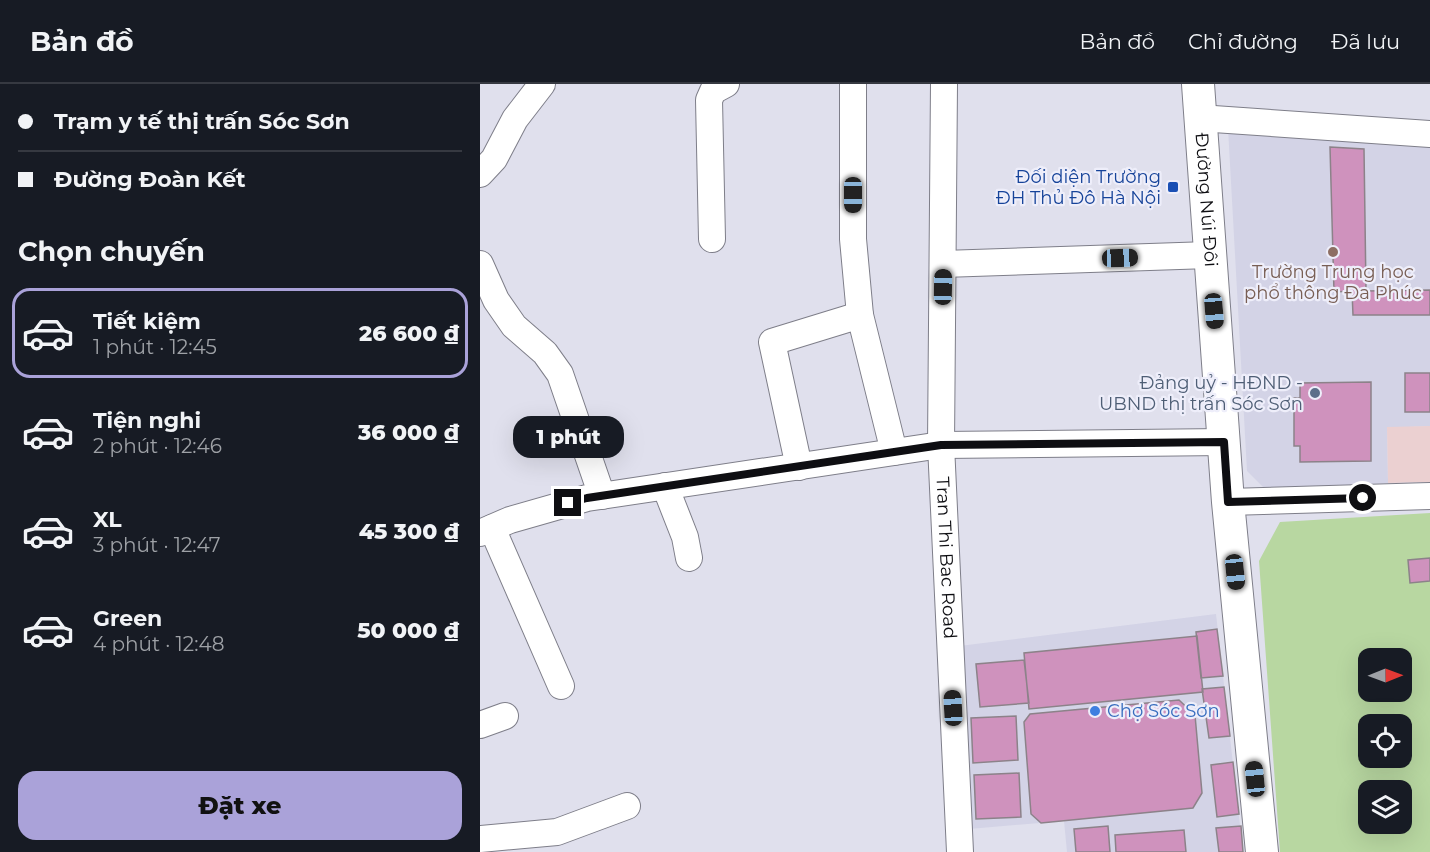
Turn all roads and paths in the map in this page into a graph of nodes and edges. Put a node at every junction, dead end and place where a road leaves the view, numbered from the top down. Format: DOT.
graph roads {
  1 [pos="726,84"];
  2 [pos="853,84"];
  3 [pos="944,84"];
  4 [pos="1198,84"];
  5 [pos="540,85"];
  6 [pos="1199,118"];
  7 [pos="1430,135"];
  8 [pos="480,174"];
  9 [pos="712,239"];
  10 [pos="1209,255"];
  11 [pos="480,264"];
  12 [pos="943,264"];
  13 [pos="860,315"];
  14 [pos="1224,442"];
  15 [pos="941,445"];
  16 [pos="894,452"];
  17 [pos="799,467"];
  18 [pos="665,486"];
  19 [pos="1430,495"];
  20 [pos="602,496"];
  21 [pos="1228,502"];
  22 [pos="486,531"];
  23 [pos="689,558"];
  24 [pos="561,686"];
  25 [pos="505,716"];
  26 [pos="480,725"];
  27 [pos="627,806"];
  28 [pos="480,839"];
  29 [pos="960,852"];
  30 [pos="1262,852"];
  1 -- 9 [label="street"];
  2 -- 13 [label="street"];
  3 -- 12 [label="street, Tran Thi Bac Road"];
  4 -- 6 [label="main road, Đường Núi Đôi"];
  5 -- 8 [label="street"];
  6 -- 7 [label="street"];
  6 -- 10 [label="main road, Đường Núi Đôi"];
  10 -- 12 [label="street"];
  10 -- 14 [label="main road, Đường Núi Đôi"];
  11 -- 20 [label="street"];
  12 -- 15 [label="street, Tran Thi Bac Road"];
  13 -- 16 [label="street"];
  13 -- 17 [label="street"];
  14 -- 15 [label="street"];
  14 -- 21 [label="main road, Đường Núi Đôi"];
  15 -- 16 [label="street"];
  15 -- 29 [label="street, Tran Thi Bac Road"];
  16 -- 17 [label="street"];
  17 -- 18 [label="street"];
  18 -- 20 [label="street"];
  18 -- 23 [label="street"];
  19 -- 21 [label="street"];
  20 -- 22 [label="street"];
  21 -- 30 [label="main road, Đường Núi Đôi"];
  22 -- 24 [label="street"];
  25 -- 26 [label="street"];
  27 -- 28 [label="street"];
}
